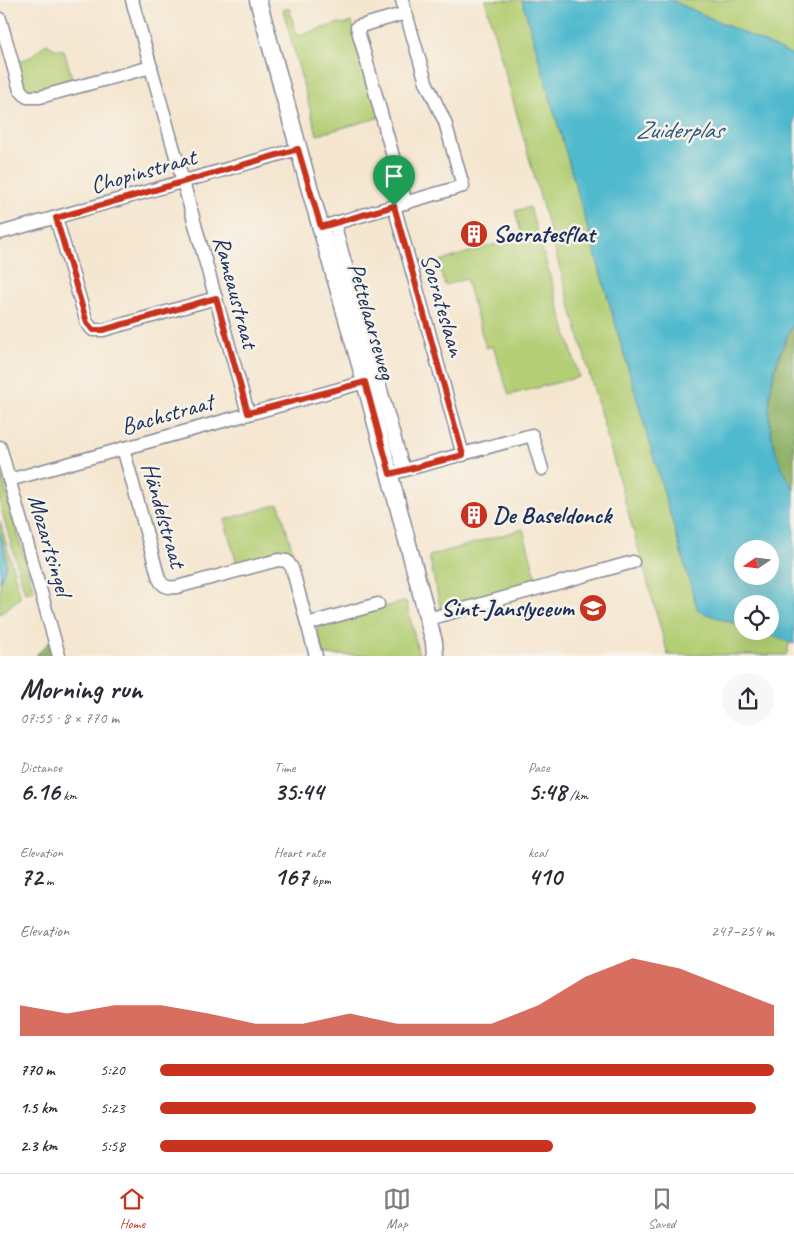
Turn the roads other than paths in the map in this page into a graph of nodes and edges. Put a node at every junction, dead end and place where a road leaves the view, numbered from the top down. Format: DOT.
graph roads {
  1 [pos="132,0"];
  2 [pos="258,0"];
  3 [pos="402,0"];
  4 [pos="406,13"];
  5 [pos="0,19"];
  6 [pos="152,68"];
  7 [pos="298,149"];
  8 [pos="184,182"];
  9 [pos="400,205"];
  10 [pos="56,218"];
  11 [pos="328,225"];
  12 [pos="0,234"];
  13 [pos="216,298"];
  14 [pos="365,382"];
  15 [pos="248,413"];
  16 [pos="0,447"];
  17 [pos="123,448"];
  18 [pos="463,455"];
  19 [pos="542,469"];
  20 [pos="398,472"];
  21 [pos="9,480"];
  22 [pos="633,562"];
  23 [pos="378,604"];
  24 [pos="428,619"];
  25 [pos="307,624"];
  26 [pos="59,656"];
  27 [pos="316,656"];
  28 [pos="435,656"];
  1 -- 6 [label="street, Rameaustraat"];
  2 -- 7 [label="street, Pettelaarseweg"];
  3 -- 4 [label="street"];
  4 -- 9 [label="street, Socrateslaan"];
  4 -- 9 [label="street"];
  5 -- 6 [label="street"];
  6 -- 8 [label="street, Rameaustraat"];
  7 -- 8 [label="street, Chopinstraat"];
  7 -- 11 [label="street, Pettelaarseweg"];
  8 -- 10 [label="street, Chopinstraat"];
  8 -- 13 [label="street, Rameaustraat"];
  9 -- 11 [label="street"];
  9 -- 18 [label="street, Socrateslaan"];
  10 -- 12 [label="street, Chopinstraat"];
  10 -- 13 [label="street"];
  11 -- 14 [label="street, Pettelaarseweg"];
  11 -- 20 [label="street, Pettelaarseweg"];
  13 -- 15 [label="street, Rameaustraat"];
  14 -- 15 [label="street, Bachstraat"];
  14 -- 20 [label="street, Pettelaarseweg"];
  15 -- 17 [label="street, Bachstraat"];
  16 -- 21 [label="street, Mozartsingel"];
  17 -- 21 [label="street, Bachstraat"];
  17 -- 25 [label="street, Händelstraat"];
  18 -- 19 [label="street"];
  18 -- 20 [label="street"];
  20 -- 24 [label="street, Pettelaarseweg"];
  21 -- 26 [label="street, Mozartsingel"];
  22 -- 24 [label="street"];
  23 -- 25 [label="street"];
  24 -- 28 [label="street, Pettelaarseweg"];
  25 -- 27 [label="street"];
}
